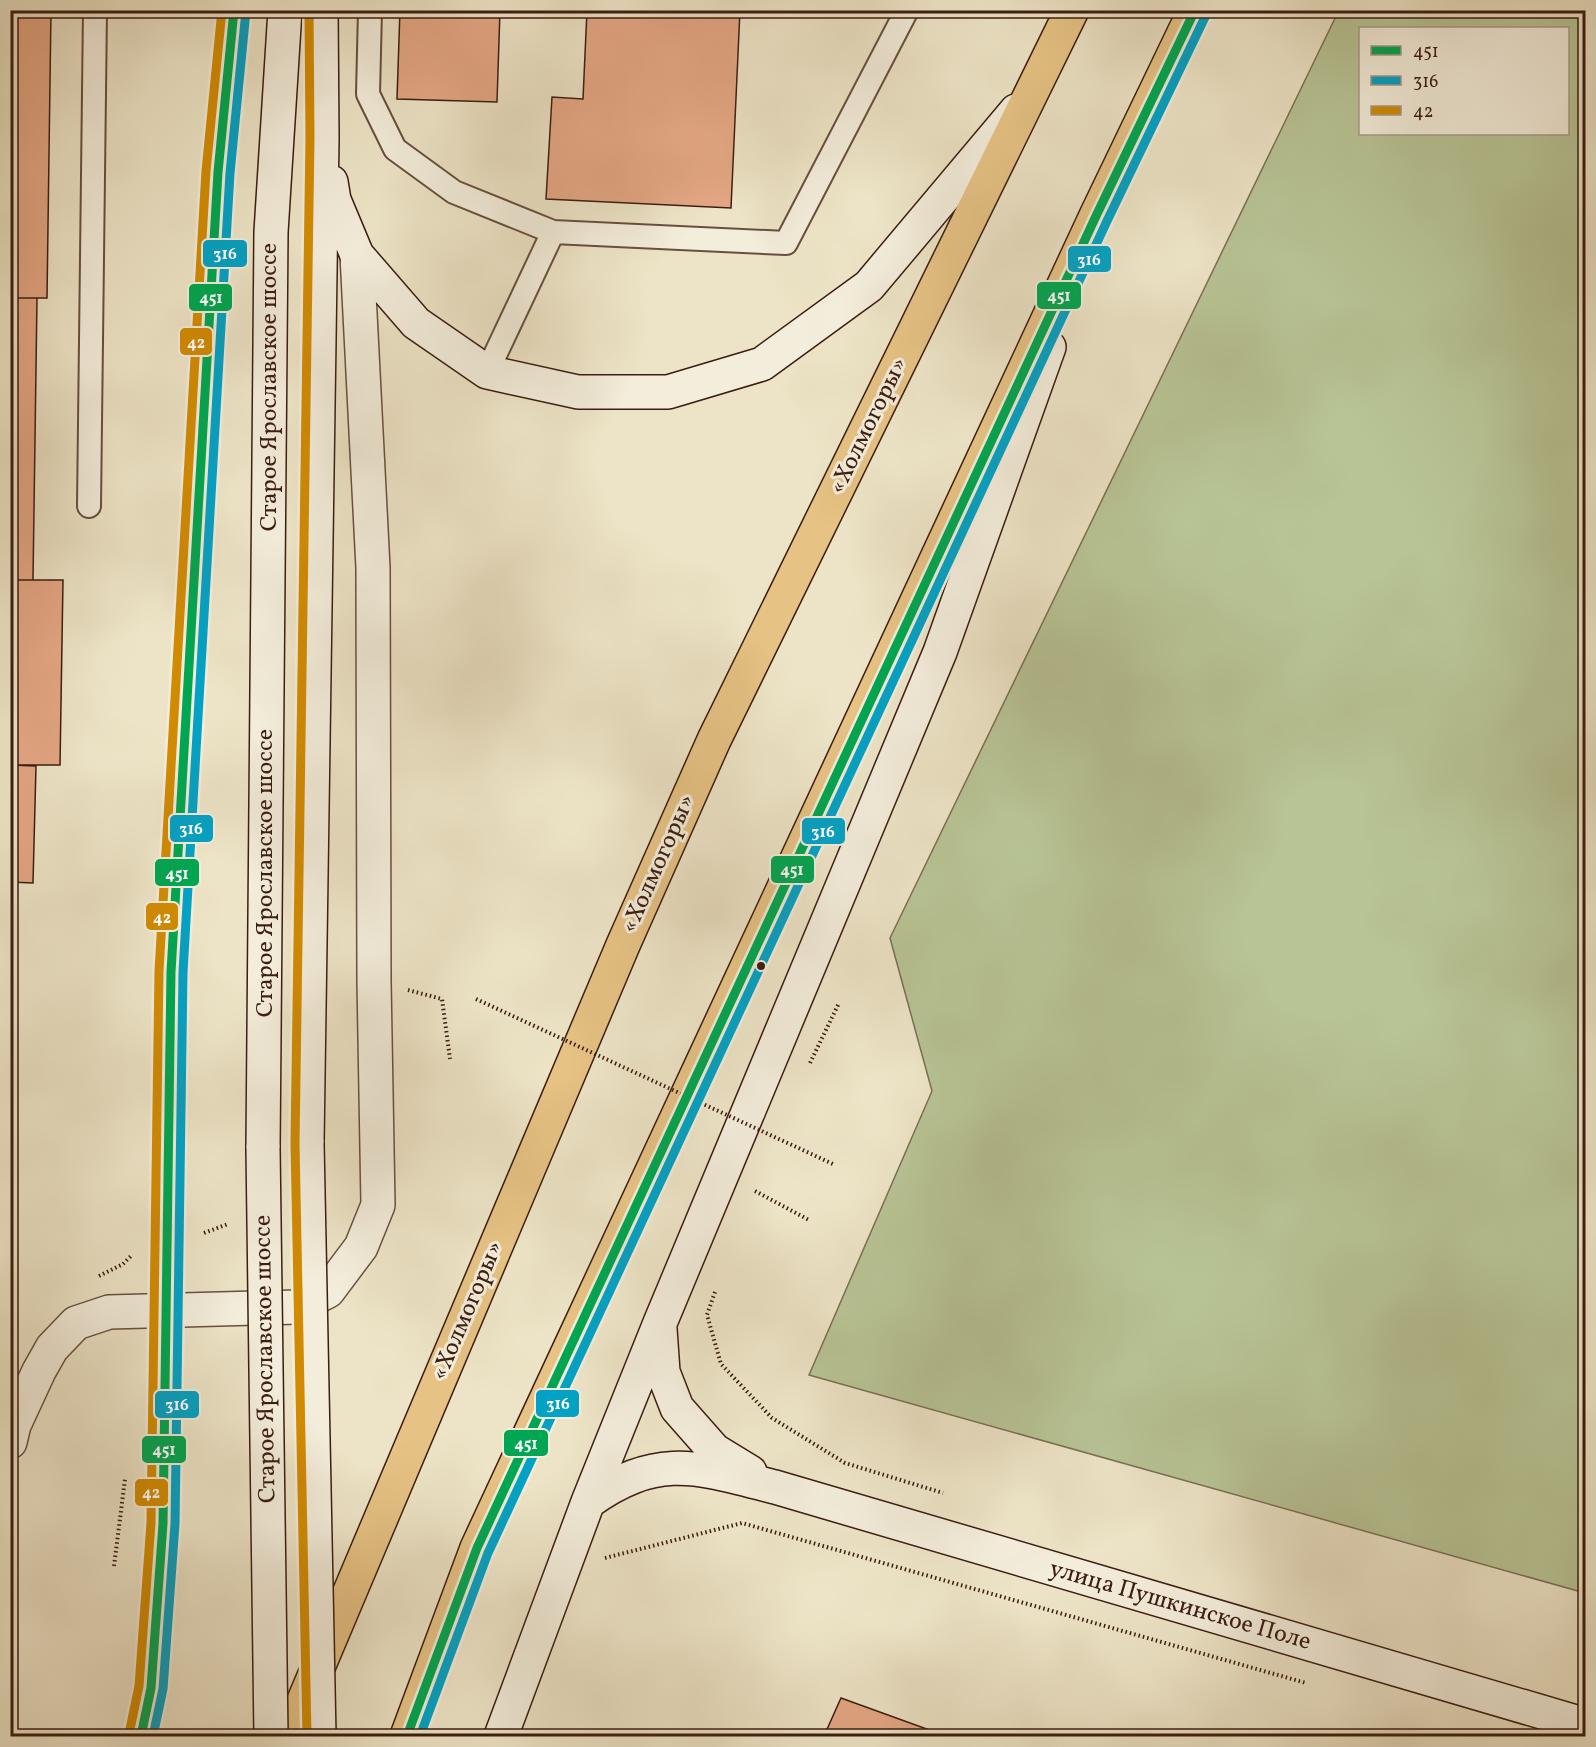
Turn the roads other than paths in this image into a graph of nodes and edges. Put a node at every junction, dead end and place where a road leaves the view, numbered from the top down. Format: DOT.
graph roads {
  1 [pos="95,10"];
  2 [pos="234,10"];
  3 [pos="285,10"];
  4 [pos="321,10"];
  5 [pos="370,10"];
  6 [pos="907,10"];
  7 [pos="1072,10"];
  8 [pos="1195,10"];
  9 [pos="1036,87"];
  10 [pos="322,138"];
  11 [pos="1096,216"];
  12 [pos="553,232"];
  13 [pos="357,255"];
  14 [pos="487,372"];
  15 [pos="89,506"];
  16 [pos="166,1309"];
  17 [pos="660,1323"];
  18 [pos="10,1442"];
  19 [pos="775,1487"];
  20 [pos="588,1502"];
  21 [pos="1586,1725"];
  22 [pos="141,1737"];
  23 [pos="272,1737"];
  24 [pos="289,1737"];
  25 [pos="319,1737"];
  26 [pos="407,1737"];
  27 [pos="501,1737"];
  1 -- 15 [label="lane"];
  2 -- 16 [label="main road"];
  3 -- 23 [label="main road, Старое Ярославское шоссе, bridge"];
  4 -- 10 [label="main road, Старое Ярославское шоссе"];
  5 -- 12 [label="lane"];
  6 -- 12 [label="lane"];
  7 -- 9 [label="highway, «Холмогоры»"];
  8 -- 11 [label="highway"];
  9 -- 14 [label="main road"];
  9 -- 24 [label="highway, «Холмогоры»"];
  10 -- 13 [label="main road"];
  10 -- 25 [label="main road, Старое Ярославское шоссе, bridge"];
  11 -- 17 [label="main road"];
  11 -- 26 [label="highway"];
  12 -- 14 [label="lane"];
  13 -- 14 [label="main road"];
  13 -- 16 [label="main road"];
  16 -- 18 [label="main road"];
  16 -- 22 [label="main road"];
  17 -- 19 [label="main road, улица Пушкинское Поле"];
  17 -- 20 [label="main road"];
  19 -- 20 [label="main road, улица Пушкинское Поле"];
  19 -- 21 [label="main road, улица Пушкинское Поле"];
  20 -- 27 [label="main road"];
}
